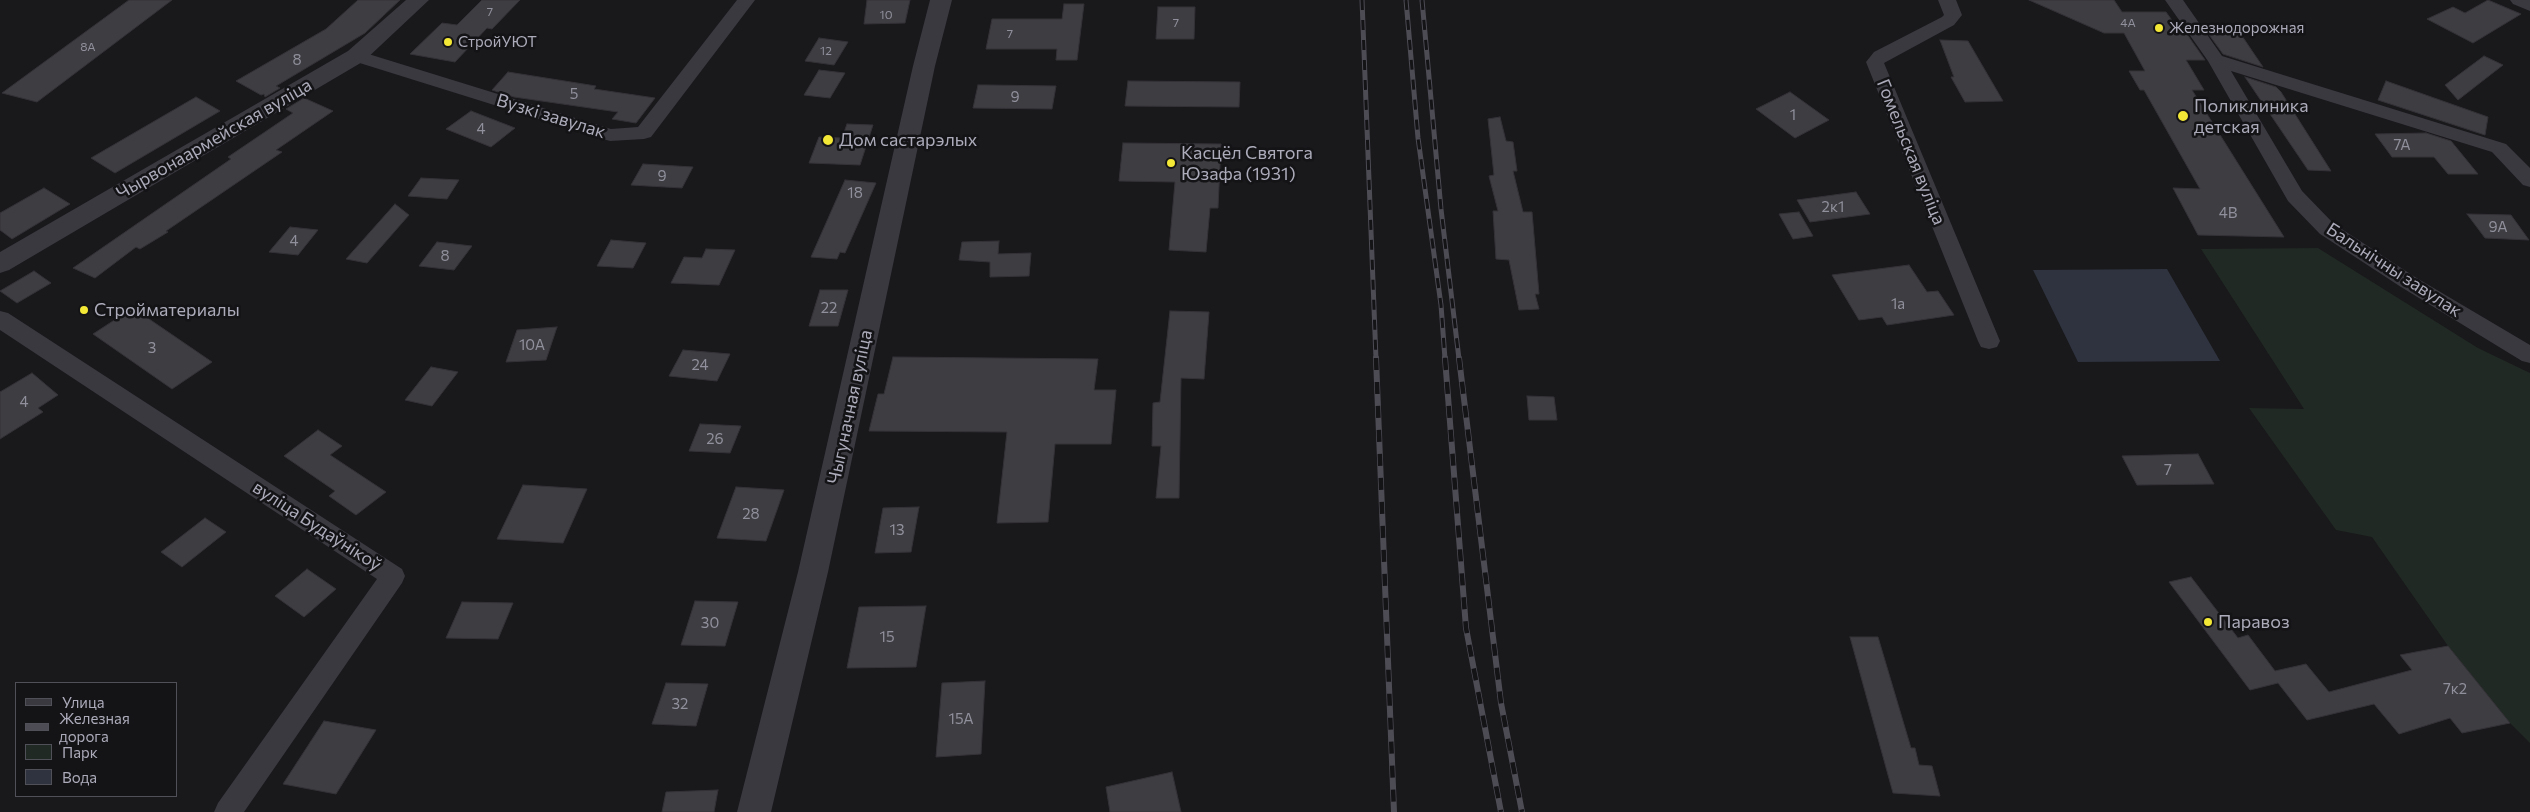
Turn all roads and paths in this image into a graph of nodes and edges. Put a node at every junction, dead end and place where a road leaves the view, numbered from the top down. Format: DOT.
graph roads {
  1 [pos="418,0"];
  2 [pos="746,0"];
  3 [pos="941,0"];
  4 [pos="1947,0"];
  5 [pos="2174,0"];
  6 [pos="2519,0"];
  7 [pos="2530,6"];
  8 [pos="356,56"];
  9 [pos="2216,60"];
  10 [pos="2530,180"];
  11 [pos="0,264"];
  12 [pos="0,319"];
  13 [pos="1989,341"];
  14 [pos="2530,355"];
  15 [pos="228,812"];
  16 [pos="754,812"];
  1 -- 8 [label="street, Чырвонаармейская вуліца"];
  2 -- 8 [label="street, Вузкі завулак"];
  3 -- 16 [label="street, Чыгуначная вуліца"];
  4 -- 13 [label="street, Гомельская вуліца"];
  5 -- 9 [label="street, Бальнічны завулак"];
  6 -- 7 [label="street"];
  8 -- 11 [label="street, Чырвонаармейская вуліца"];
  9 -- 10 [label="street"];
  9 -- 14 [label="street, Бальнічны завулак"];
  12 -- 15 [label="street, вуліца Будаўнікоў"];
}
